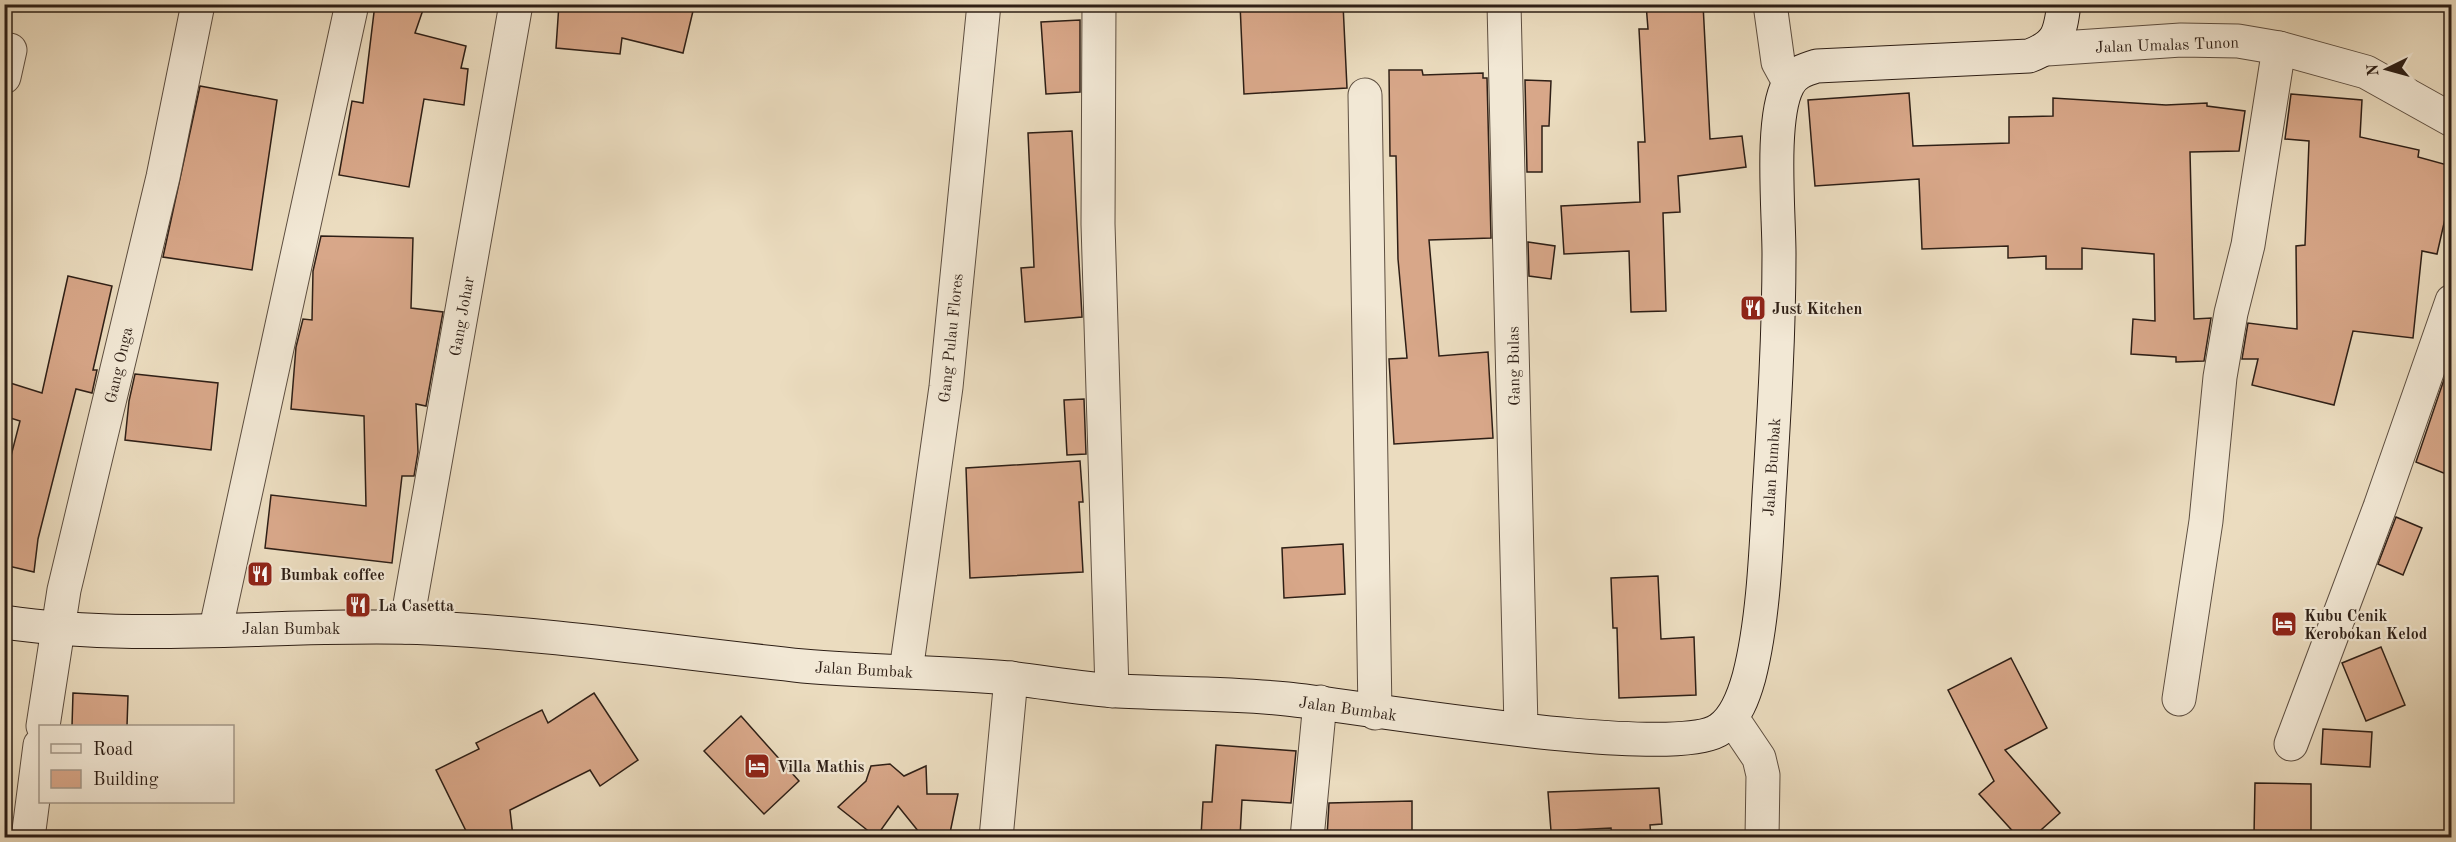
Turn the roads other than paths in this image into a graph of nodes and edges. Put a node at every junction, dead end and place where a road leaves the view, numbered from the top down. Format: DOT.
graph roads {
  1 [pos="198,4"];
  2 [pos="352,4"];
  3 [pos="516,4"];
  4 [pos="984,4"];
  5 [pos="1099,4"];
  6 [pos="1504,4"];
  7 [pos="1770,4"];
  8 [pos="2064,4"];
  9 [pos="2279,48"];
  10 [pos="2047,49"];
  11 [pos="1789,82"];
  12 [pos="1365,95"];
  13 [pos="2451,120"];
  14 [pos="2451,301"];
  15 [pos="4,622"];
  16 [pos="406,627"];
  17 [pos="56,628"];
  18 [pos="216,628"];
  19 [pos="906,671"];
  20 [pos="1011,678"];
  21 [pos="1112,691"];
  22 [pos="2179,699"];
  23 [pos="1320,702"];
  24 [pos="1375,713"];
  25 [pos="1732,717"];
  26 [pos="43,725"];
  27 [pos="1521,728"];
  28 [pos="2291,744"];
  29 [pos="39,753"];
  30 [pos="28,837"];
  31 [pos="996,837"];
  32 [pos="1307,837"];
  33 [pos="1762,837"];
  1 -- 17 [label="street, Gang Onga"];
  2 -- 18 [label="street"];
  3 -- 16 [label="street, Gang Johar"];
  4 -- 19 [label="street, Gang Pulau Flores"];
  5 -- 21 [label="street"];
  6 -- 27 [label="street, Gang Bulas"];
  7 -- 11 [label="street"];
  8 -- 10 [label="street"];
  9 -- 10 [label="street, Jalan Umalas Tunon"];
  9 -- 13 [label="street, Jalan Umalas Tunon"];
  9 -- 22 [label="street"];
  10 -- 11 [label="street"];
  11 -- 25 [label="street, Jalan Bumbak"];
  12 -- 24 [label="street"];
  14 -- 28 [label="street"];
  15 -- 17 [label="street, Jalan Bumbak"];
  16 -- 18 [label="street, Jalan Bumbak"];
  16 -- 19 [label="street, Jalan Bumbak"];
  17 -- 18 [label="street, Jalan Bumbak"];
  17 -- 26 [label="street, Gang Onga"];
  19 -- 20 [label="street, Jalan Bumbak"];
  20 -- 21 [label="street, Jalan Bumbak"];
  20 -- 31 [label="street"];
  21 -- 23 [label="street, Jalan Bumbak"];
  23 -- 24 [label="street, Jalan Bumbak"];
  23 -- 32 [label="street"];
  24 -- 27 [label="street, Jalan Bumbak"];
  25 -- 27 [label="street, Jalan Bumbak"];
  25 -- 33 [label="street"];
  29 -- 30 [label="street"];
}
